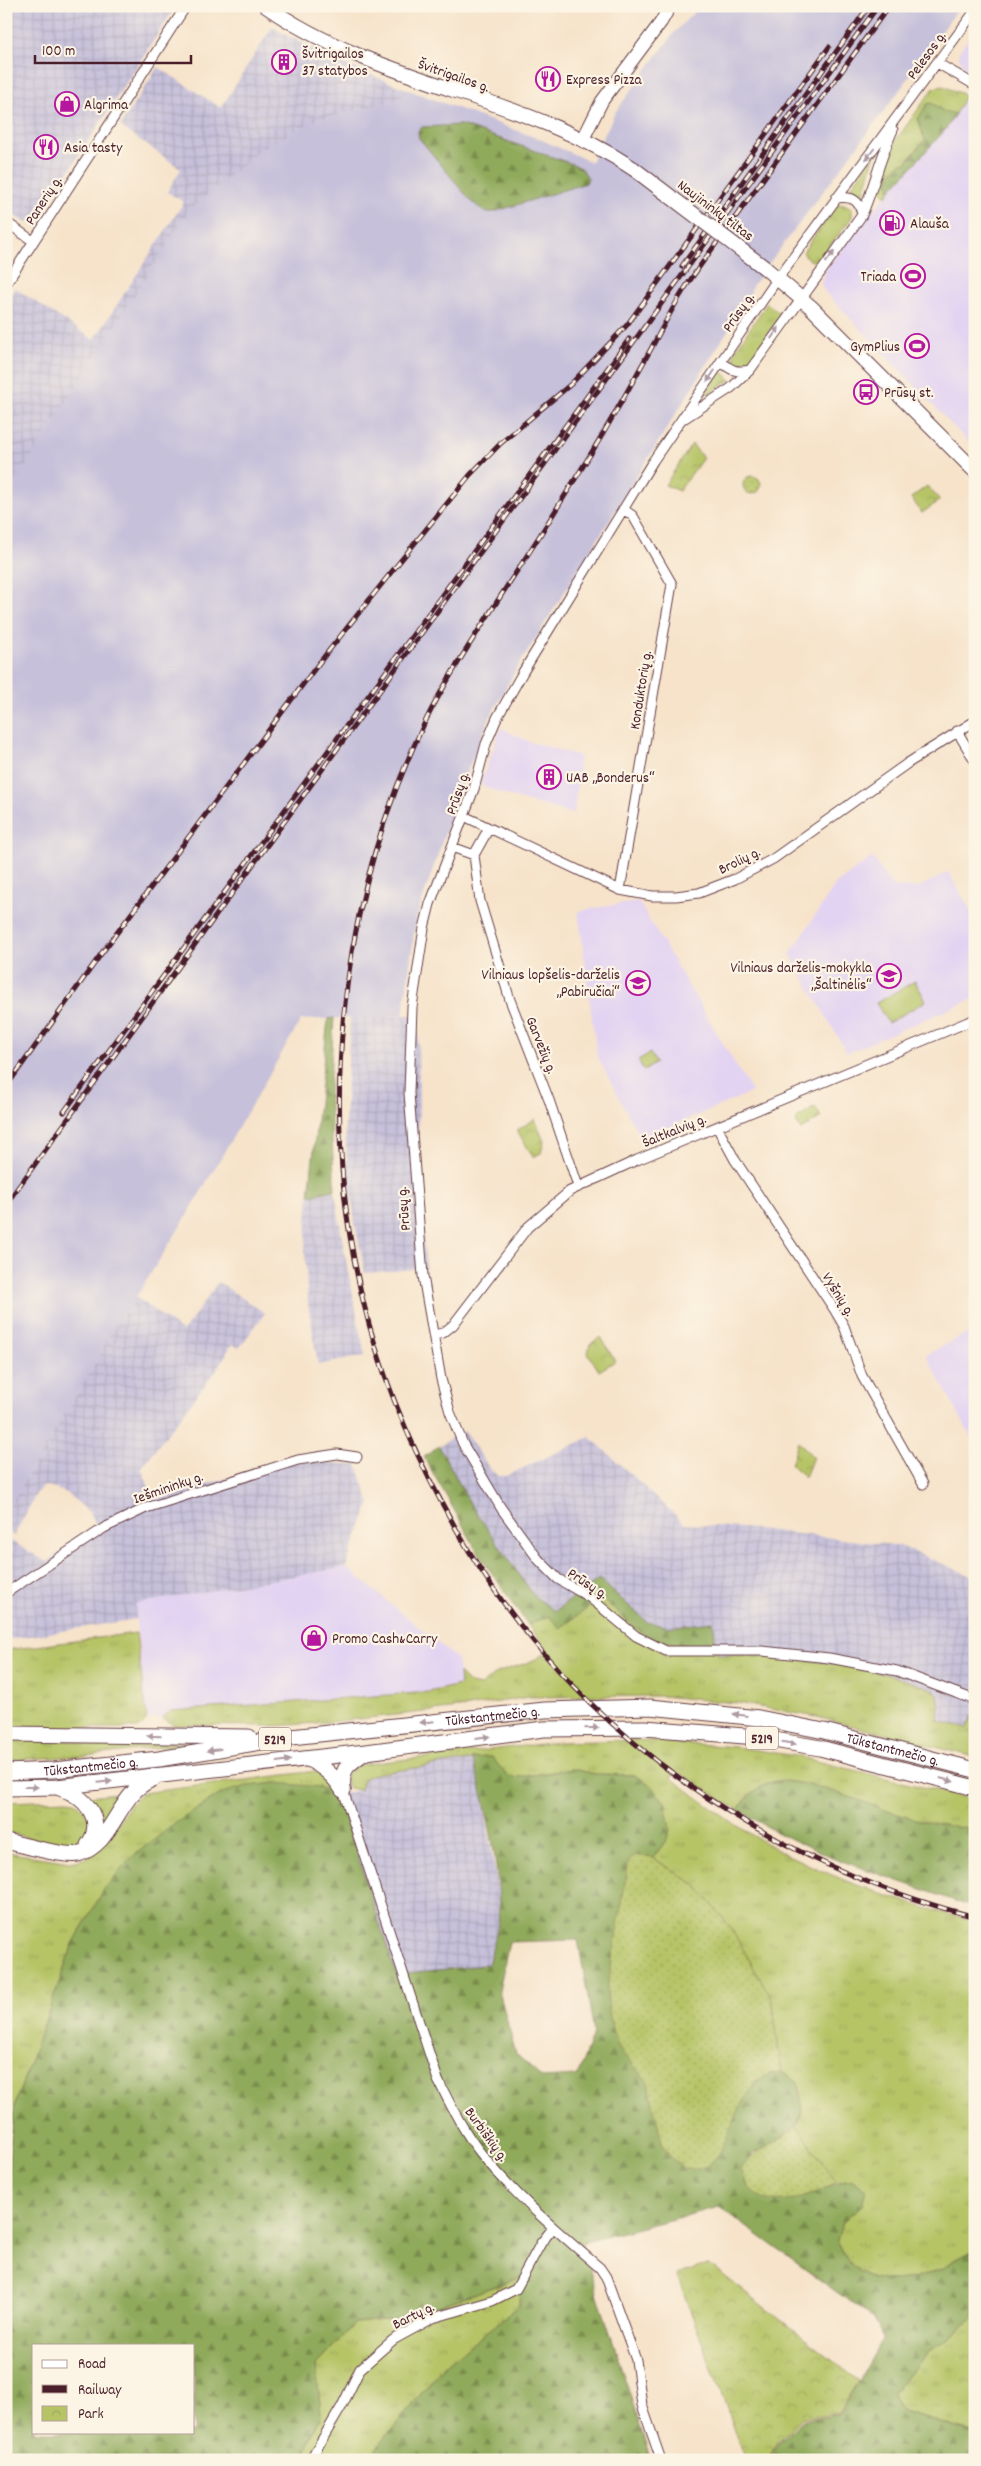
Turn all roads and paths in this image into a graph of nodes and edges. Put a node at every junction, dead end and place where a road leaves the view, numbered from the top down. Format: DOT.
graph roads {
  1 [pos="186,6"];
  2 [pos="266,6"];
  3 [pos="670,6"];
  4 [pos="679,6"];
  5 [pos="975,11"];
  6 [pos="661,22"];
  7 [pos="937,63"];
  8 [pos="975,85"];
  9 [pos="900,115"];
  10 [pos="583,139"];
  11 [pos="634,169"];
  12 [pos="836,198"];
  13 [pos="862,215"];
  14 [pos="6,222"];
  15 [pos="33,242"];
  16 [pos="778,278"];
  17 [pos="6,284"];
  18 [pos="801,297"];
  19 [pos="721,361"];
  20 [pos="750,370"];
  21 [pos="681,420"];
  22 [pos="975,471"];
  23 [pos="623,508"];
  24 [pos="975,721"];
  25 [pos="957,731"];
  26 [pos="975,761"];
  27 [pos="464,816"];
  28 [pos="489,828"];
  29 [pos="452,847"];
  30 [pos="474,855"];
  31 [pos="620,890"];
  32 [pos="975,1019"];
  33 [pos="717,1127"];
  34 [pos="578,1186"];
  35 [pos="434,1335"];
  36 [pos="356,1457"];
  37 [pos="923,1484"];
  38 [pos="6,1593"];
  39 [pos="975,1700"];
  40 [pos="6,1734"];
  41 [pos="291,1737"];
  42 [pos="366,1752"];
  43 [pos="921,1757"];
  44 [pos="308,1758"];
  45 [pos="975,1762"];
  46 [pos="975,1770"];
  47 [pos="6,1772"];
  48 [pos="164,1775"];
  49 [pos="56,1787"];
  50 [pos="6,1788"];
  51 [pos="975,1788"];
  52 [pos="343,1790"];
  53 [pos="6,1841"];
  54 [pos="85,1851"];
  55 [pos="553,2228"];
  56 [pos="310,2460"];
  57 [pos="661,2460"];
  1 -- 15 [label="street, Panerių g."];
  2 -- 10 [label="main road, Švitrigailos g."];
  3 -- 6 [label="main road"];
  4 -- 6 [label="main road"];
  5 -- 7 [label="street, Pelesos g."];
  6 -- 10 [label="main road"];
  7 -- 8 [label="street"];
  7 -- 9 [label="street, Pelesos g."];
  9 -- 12 [label="street, Pelesos g., one-way"];
  9 -- 13 [label="street, Pelesos g."];
  10 -- 11 [label="main road, Švitrigailos g."];
  11 -- 16 [label="main road, Naujininkų tiltas, bridge"];
  12 -- 13 [label="street"];
  12 -- 16 [label="street, Pelesos g."];
  18 -- 13 [label="street, Pelesos g., one-way"];
  14 -- 15 [label="street"];
  15 -- 17 [label="street, Panerių g."];
  16 -- 18 [label="main road, Naujininkų tiltas"];
  16 -- 19 [label="street, Prūsų g."];
  20 -- 18 [label="street, Prūsų g., one-way"];
  18 -- 22 [label="main road, Naujininkų tiltas"];
  19 -- 20 [label="street"];
  19 -- 21 [label="street, Prūsų g., one-way"];
  20 -- 21 [label="street, Prūsų g."];
  21 -- 23 [label="street, Prūsų g."];
  23 -- 27 [label="street, Prūsų g."];
  23 -- 31 [label="street, Konduktorių g."];
  24 -- 25 [label="street, Brolių g."];
  25 -- 26 [label="street"];
  25 -- 31 [label="street, Brolių g."];
  27 -- 28 [label="street, Brolių g."];
  27 -- 29 [label="street, Prūsų g."];
  28 -- 30 [label="street"];
  28 -- 31 [label="street, Brolių g."];
  29 -- 30 [label="street"];
  29 -- 35 [label="street, Prūsų g."];
  30 -- 34 [label="street, Garvežių g."];
  32 -- 33 [label="street, Šaltkalvių g."];
  33 -- 34 [label="street, Šaltkalvių g."];
  33 -- 37 [label="street, Vyšnių g."];
  34 -- 35 [label="street, Šaltkalvių g."];
  35 -- 39 [label="street, Prūsų g."];
  36 -- 38 [label="street, Iešmininkų g."];
  41 -- 40 [label="highway, one-way"];
  43 -- 41 [label="highway, Tūkstantmečio g. / 5219, one-way"];
  41 -- 47 [label="highway, Tūkstantmečio g. / 5219, one-way"];
  42 -- 44 [label="highway, Tūkstantmečio g. / 5219"];
  42 -- 51 [label="highway, Tūkstantmečio g. / 5219, one-way"];
  42 -- 52 [label="highway"];
  43 -- 45 [label="highway"];
  43 -- 46 [label="highway, Tūkstantmečio g. / 5219"];
  48 -- 44 [label="highway, Tūkstantmečio g. / 5219, one-way"];
  44 -- 52 [label="highway"];
  49 -- 48 [label="highway, Tūkstantmečio g. / 5219, one-way"];
  48 -- 54 [label="highway"];
  50 -- 49 [label="highway, Tūkstantmečio g. / 5219, one-way"];
  49 -- 54 [label="highway"];
  52 -- 55 [label="street, Burbiškių g."];
  53 -- 54 [label="highway"];
  55 -- 56 [label="street, Bartų g."];
  55 -- 57 [label="street, Burbiškių g."];
}
